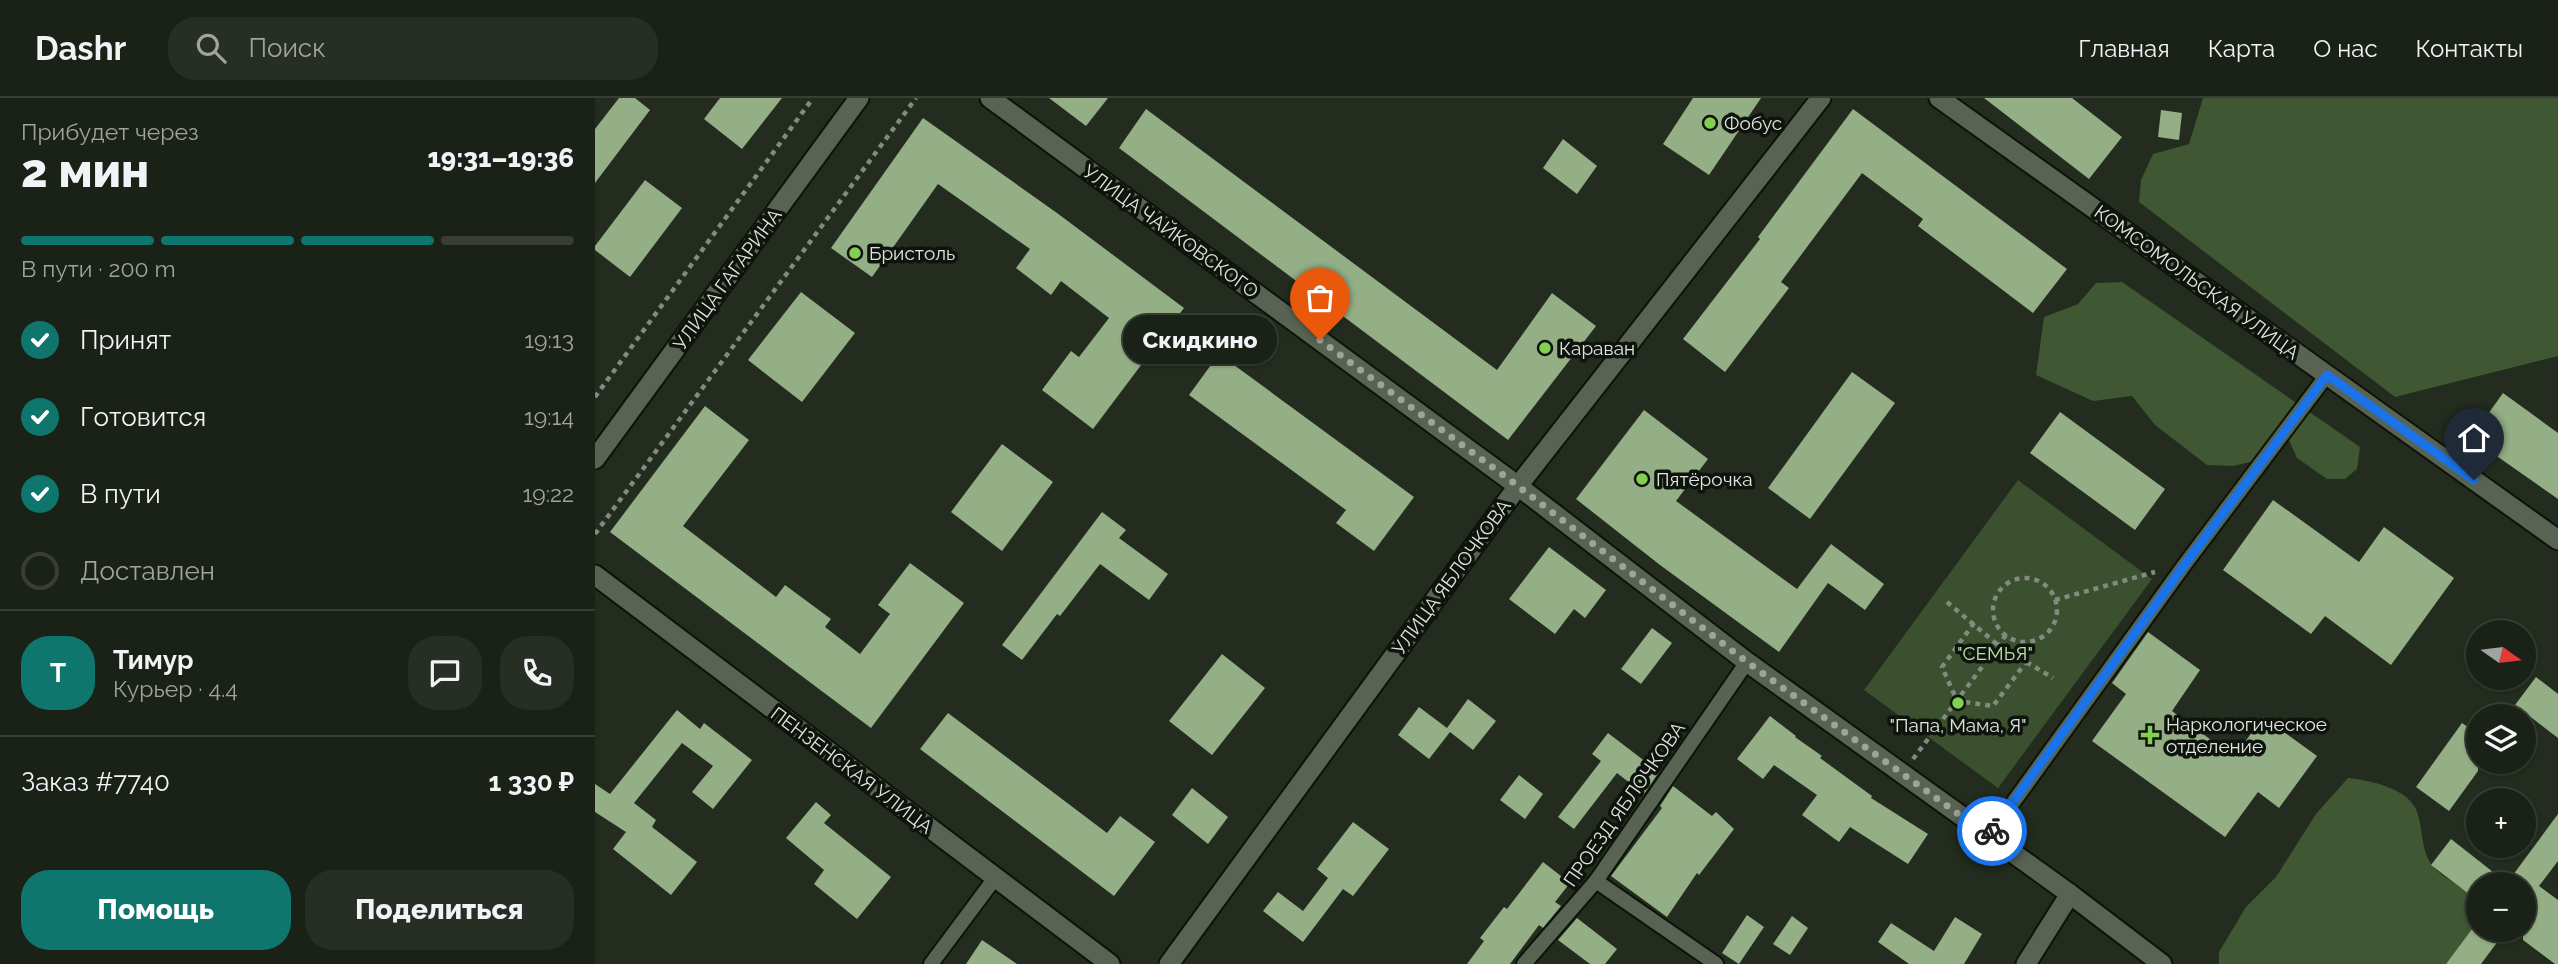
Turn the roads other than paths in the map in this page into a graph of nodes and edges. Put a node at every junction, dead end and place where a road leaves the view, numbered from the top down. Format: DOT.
graph roads {
  1 [pos="859,98"];
  2 [pos="990,98"];
  3 [pos="1821,98"];
  4 [pos="1939,98"];
  5 [pos="2327,375"];
  6 [pos="595,460"];
  7 [pos="1518,486"];
  8 [pos="2558,540"];
  9 [pos="595,575"];
  10 [pos="1747,662"];
  11 [pos="1989,836"];
  12 [pos="995,878"];
  13 [pos="1596,881"];
  14 [pos="2070,894"];
  15 [pos="930,964"];
  16 [pos="1110,964"];
  17 [pos="1169,964"];
  18 [pos="1524,964"];
  19 [pos="1716,964"];
  20 [pos="2027,964"];
  21 [pos="2162,964"];
  1 -- 6 [label="street, УЛИЦА ГАГАРИНА"];
  2 -- 7 [label="street, УЛИЦА ЧАЙКОВСКОГО"];
  3 -- 7 [label="street, УЛИЦА ЯБЛОЧКОВА"];
  4 -- 5 [label="street, КОМСОМОЛЬСКАЯ УЛИЦА"];
  5 -- 8 [label="street, КОМСОМОЛЬСКАЯ УЛИЦА"];
  5 -- 11 [label="lane"];
  7 -- 10 [label="street, УЛИЦА ЧАЙКОВСКОГО"];
  7 -- 17 [label="street, УЛИЦА ЯБЛОЧКОВА"];
  9 -- 12 [label="street, ПЕНЗЕНСКАЯ УЛИЦА"];
  10 -- 11 [label="street, УЛИЦА ЧАЙКОВСКОГО"];
  10 -- 13 [label="lane, ПРОЕЗД ЯБЛОЧКОВА"];
  11 -- 14 [label="street, УЛИЦА ЧАЙКОВСКОГО"];
  12 -- 15 [label="lane"];
  12 -- 16 [label="street, ПЕНЗЕНСКАЯ УЛИЦА"];
  13 -- 18 [label="lane, ПРОЕЗД ЯБЛОЧКОВА"];
  13 -- 19 [label="lane"];
  14 -- 20 [label="street"];
  14 -- 21 [label="street, УЛИЦА ЧАЙКОВСКОГО"];
}
